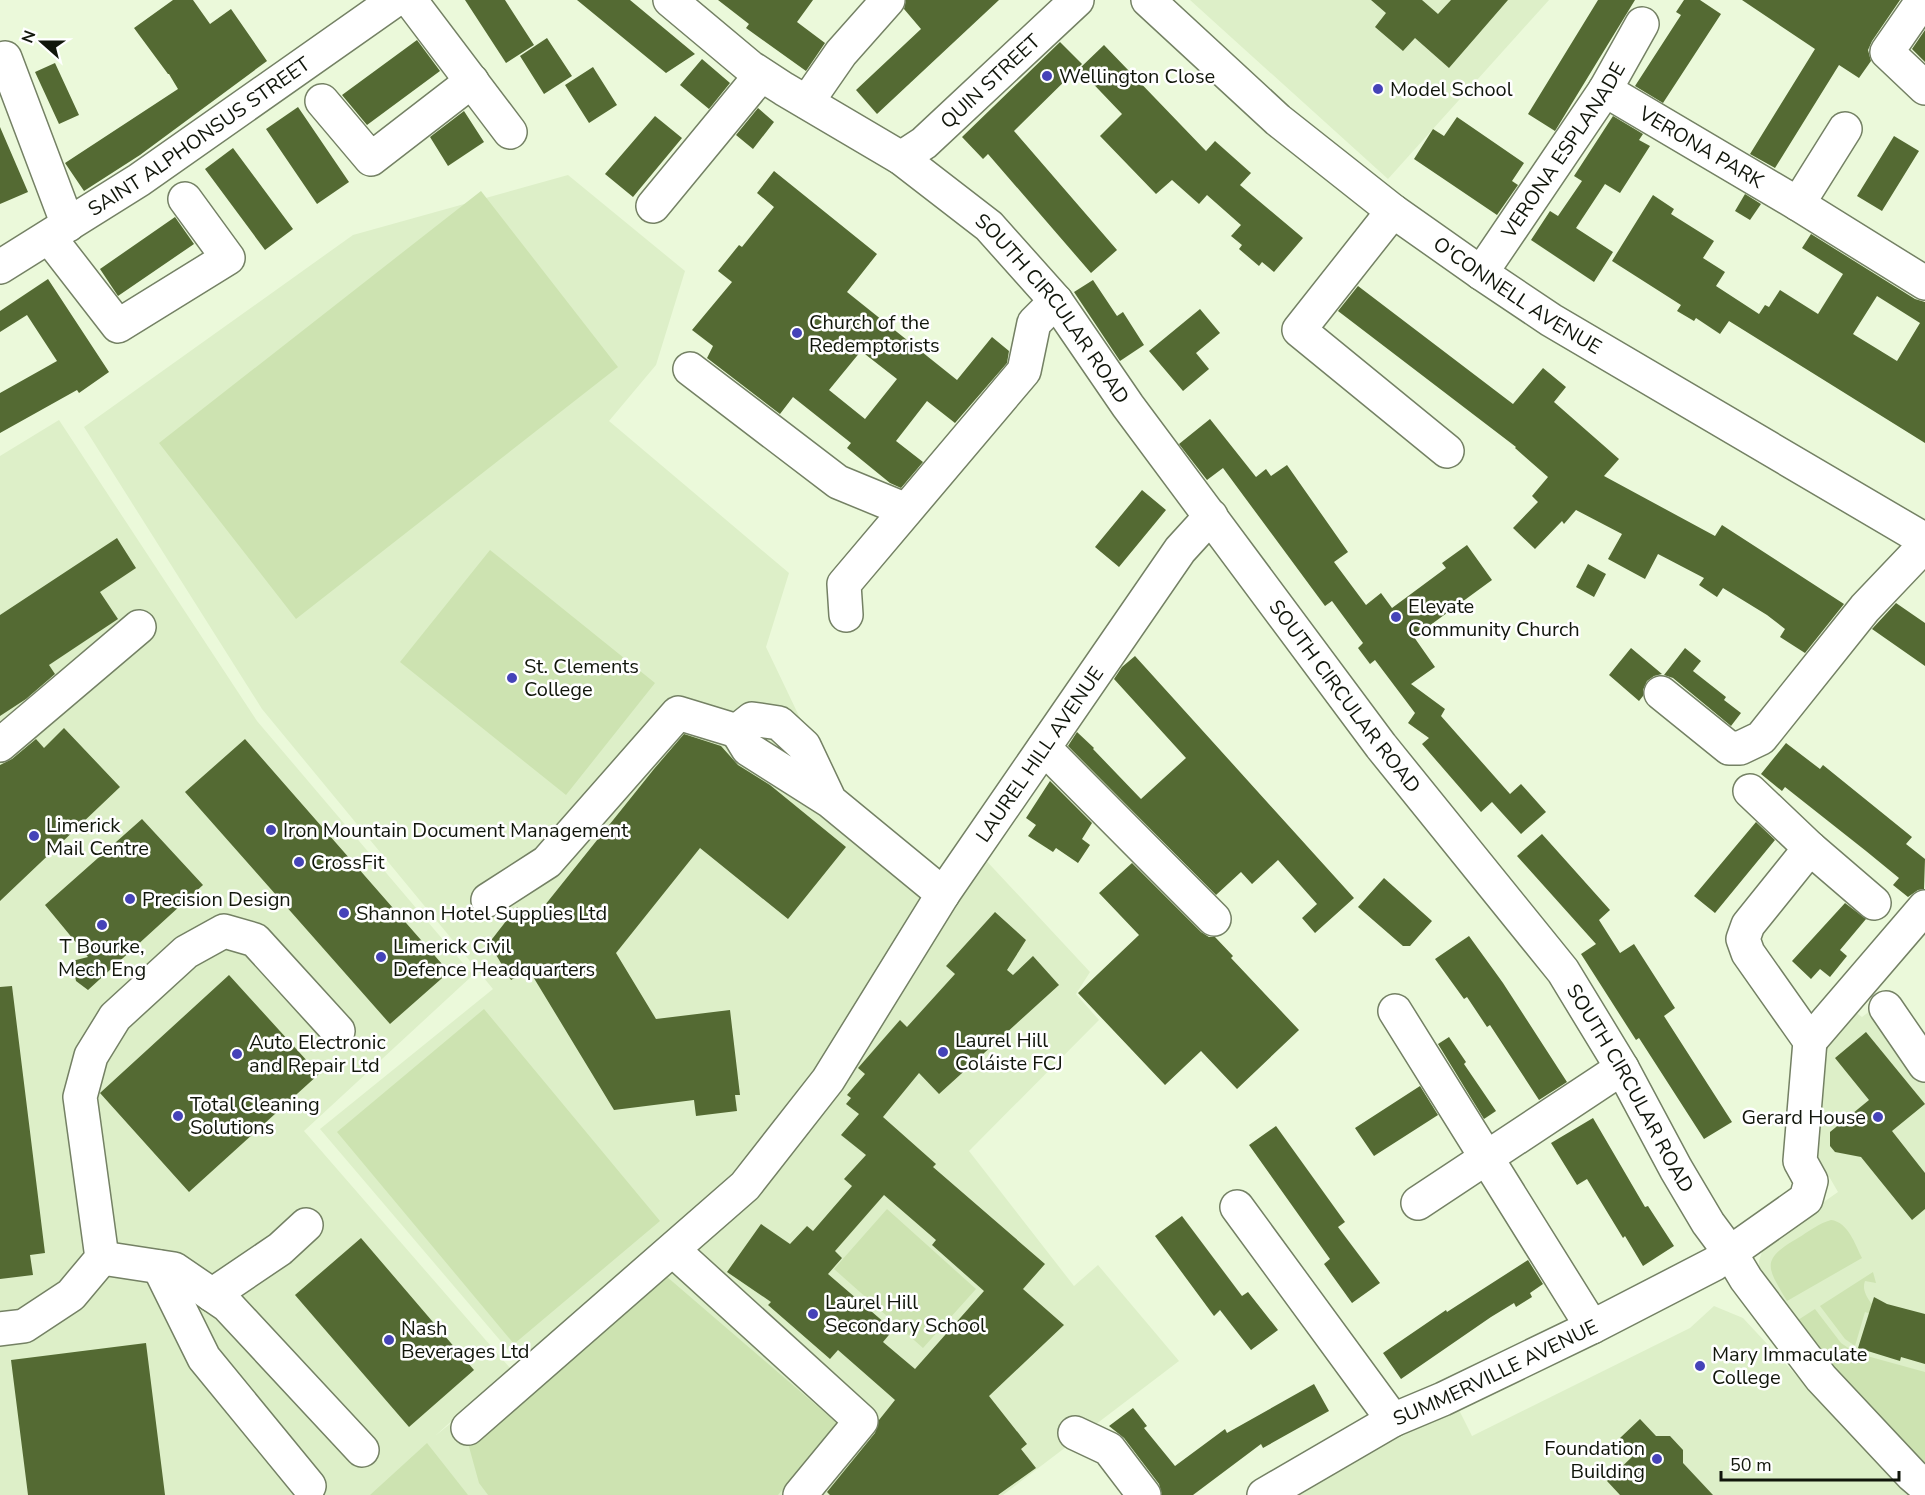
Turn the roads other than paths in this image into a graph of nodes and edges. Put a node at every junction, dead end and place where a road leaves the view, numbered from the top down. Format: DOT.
graph roads {
  1 [pos="395,0"];
  2 [pos="410,0"];
  3 [pos="670,0"];
  4 [pos="888,0"];
  5 [pos="1077,0"];
  6 [pos="1148,0"];
  7 [pos="1923,0"];
  8 [pos="1642,24"];
  9 [pos="5,58"];
  10 [pos="762,75"];
  11 [pos="472,81"];
  12 [pos="1925,88"];
  13 [pos="1605,90"];
  14 [pos="322,101"];
  15 [pos="807,102"];
  16 [pos="1845,129"];
  17 [pos="510,132"];
  18 [pos="901,158"];
  19 [pos="185,199"];
  20 [pos="1798,204"];
  21 [pos="653,206"];
  22 [pos="1393,211"];
  23 [pos="58,231"];
  24 [pos="0,267"];
  25 [pos="1481,273"];
  26 [pos="1925,284"];
  27 [pos="1056,301"];
  28 [pos="690,369"];
  29 [pos="1447,451"];
  30 [pos="906,510"];
  31 [pos="1211,516"];
  32 [pos="1925,540"];
  33 [pos="1925,545"];
  34 [pos="846,615"];
  35 [pos="139,627"];
  36 [pos="1661,693"];
  37 [pos="0,746"];
  38 [pos="1044,748"];
  39 [pos="1750,791"];
  40 [pos="1810,848"];
  41 [pos="943,894"];
  42 [pos="488,900"];
  43 [pos="1874,903"];
  44 [pos="1925,908"];
  45 [pos="1214,919"];
  46 [pos="1886,1008"];
  47 [pos="1395,1011"];
  48 [pos="338,1031"];
  49 [pos="1810,1041"];
  50 [pos="1925,1065"];
  51 [pos="1622,1068"];
  52 [pos="1486,1158"];
  53 [pos="1418,1203"];
  54 [pos="1237,1207"];
  55 [pos="306,1225"];
  56 [pos="673,1250"];
  57 [pos="1731,1254"];
  58 [pos="102,1258"];
  59 [pos="159,1267"];
  60 [pos="212,1295"];
  61 [pos="1592,1328"];
  62 [pos="0,1329"];
  63 [pos="1393,1420"];
  64 [pos="468,1428"];
  65 [pos="1074,1433"];
  66 [pos="362,1450"];
  67 [pos="309,1486"];
  68 [pos="1925,1486"];
  69 [pos="800,1495"];
  70 [pos="1144,1495"];
  71 [pos="1264,1495"];
  1 -- 23 [label="street, SAINT ALPHONSUS STREET"];
  2 -- 11 [label="street"];
  3 -- 10 [label="street, SOUTH CIRCULAR ROAD"];
  4 -- 15 [label="street"];
  5 -- 18 [label="street, QUIN STREET"];
  6 -- 22 [label="street, O'CONNELL AVENUE"];
  7 -- 12 [label="street"];
  8 -- 13 [label="street, VERONA ESPLANADE"];
  9 -- 23 [label="street"];
  10 -- 15 [label="street, SOUTH CIRCULAR ROAD"];
  10 -- 21 [label="street"];
  11 -- 14 [label="street"];
  11 -- 17 [label="street"];
  13 -- 20 [label="street, VERONA PARK"];
  13 -- 25 [label="street, VERONA ESPLANADE"];
  15 -- 18 [label="street, SOUTH CIRCULAR ROAD"];
  16 -- 20 [label="street"];
  18 -- 27 [label="street, SOUTH CIRCULAR ROAD"];
  19 -- 23 [label="street"];
  20 -- 26 [label="street, VERONA PARK"];
  22 -- 25 [label="street, O'CONNELL AVENUE"];
  22 -- 29 [label="street"];
  23 -- 24 [label="street, SAINT ALPHONSUS STREET"];
  25 -- 32 [label="street, O'CONNELL AVENUE"];
  27 -- 30 [label="street"];
  27 -- 31 [label="street, SOUTH CIRCULAR ROAD"];
  28 -- 30 [label="street"];
  30 -- 34 [label="street"];
  31 -- 38 [label="street, LAUREL HILL AVENUE"];
  31 -- 51 [label="street, SOUTH CIRCULAR ROAD"];
  33 -- 36 [label="street"];
  35 -- 37 [label="street"];
  38 -- 41 [label="street, LAUREL HILL AVENUE"];
  38 -- 45 [label="street"];
  39 -- 40 [label="street"];
  40 -- 43 [label="street"];
  40 -- 49 [label="street"];
  41 -- 42 [label="street"];
  41 -- 56 [label="street, LAUREL HILL AVENUE"];
  44 -- 49 [label="street"];
  46 -- 50 [label="street"];
  47 -- 52 [label="street"];
  48 -- 58 [label="street"];
  49 -- 57 [label="street, SUMMERVILLE AVENUE"];
  51 -- 52 [label="street"];
  51 -- 57 [label="street, SOUTH CIRCULAR ROAD"];
  52 -- 53 [label="street"];
  52 -- 61 [label="street"];
  54 -- 63 [label="street"];
  55 -- 60 [label="street"];
  56 -- 64 [label="street, LAUREL HILL AVENUE"];
  56 -- 69 [label="street"];
  57 -- 61 [label="street, SUMMERVILLE AVENUE"];
  57 -- 68 [label="street, SOUTH CIRCULAR ROAD"];
  58 -- 59 [label="street"];
  58 -- 62 [label="street"];
  59 -- 60 [label="street"];
  59 -- 67 [label="street"];
  60 -- 66 [label="street"];
  61 -- 63 [label="street, SUMMERVILLE AVENUE"];
  63 -- 71 [label="street, SUMMERVILLE AVENUE"];
  65 -- 70 [label="street"];
}
